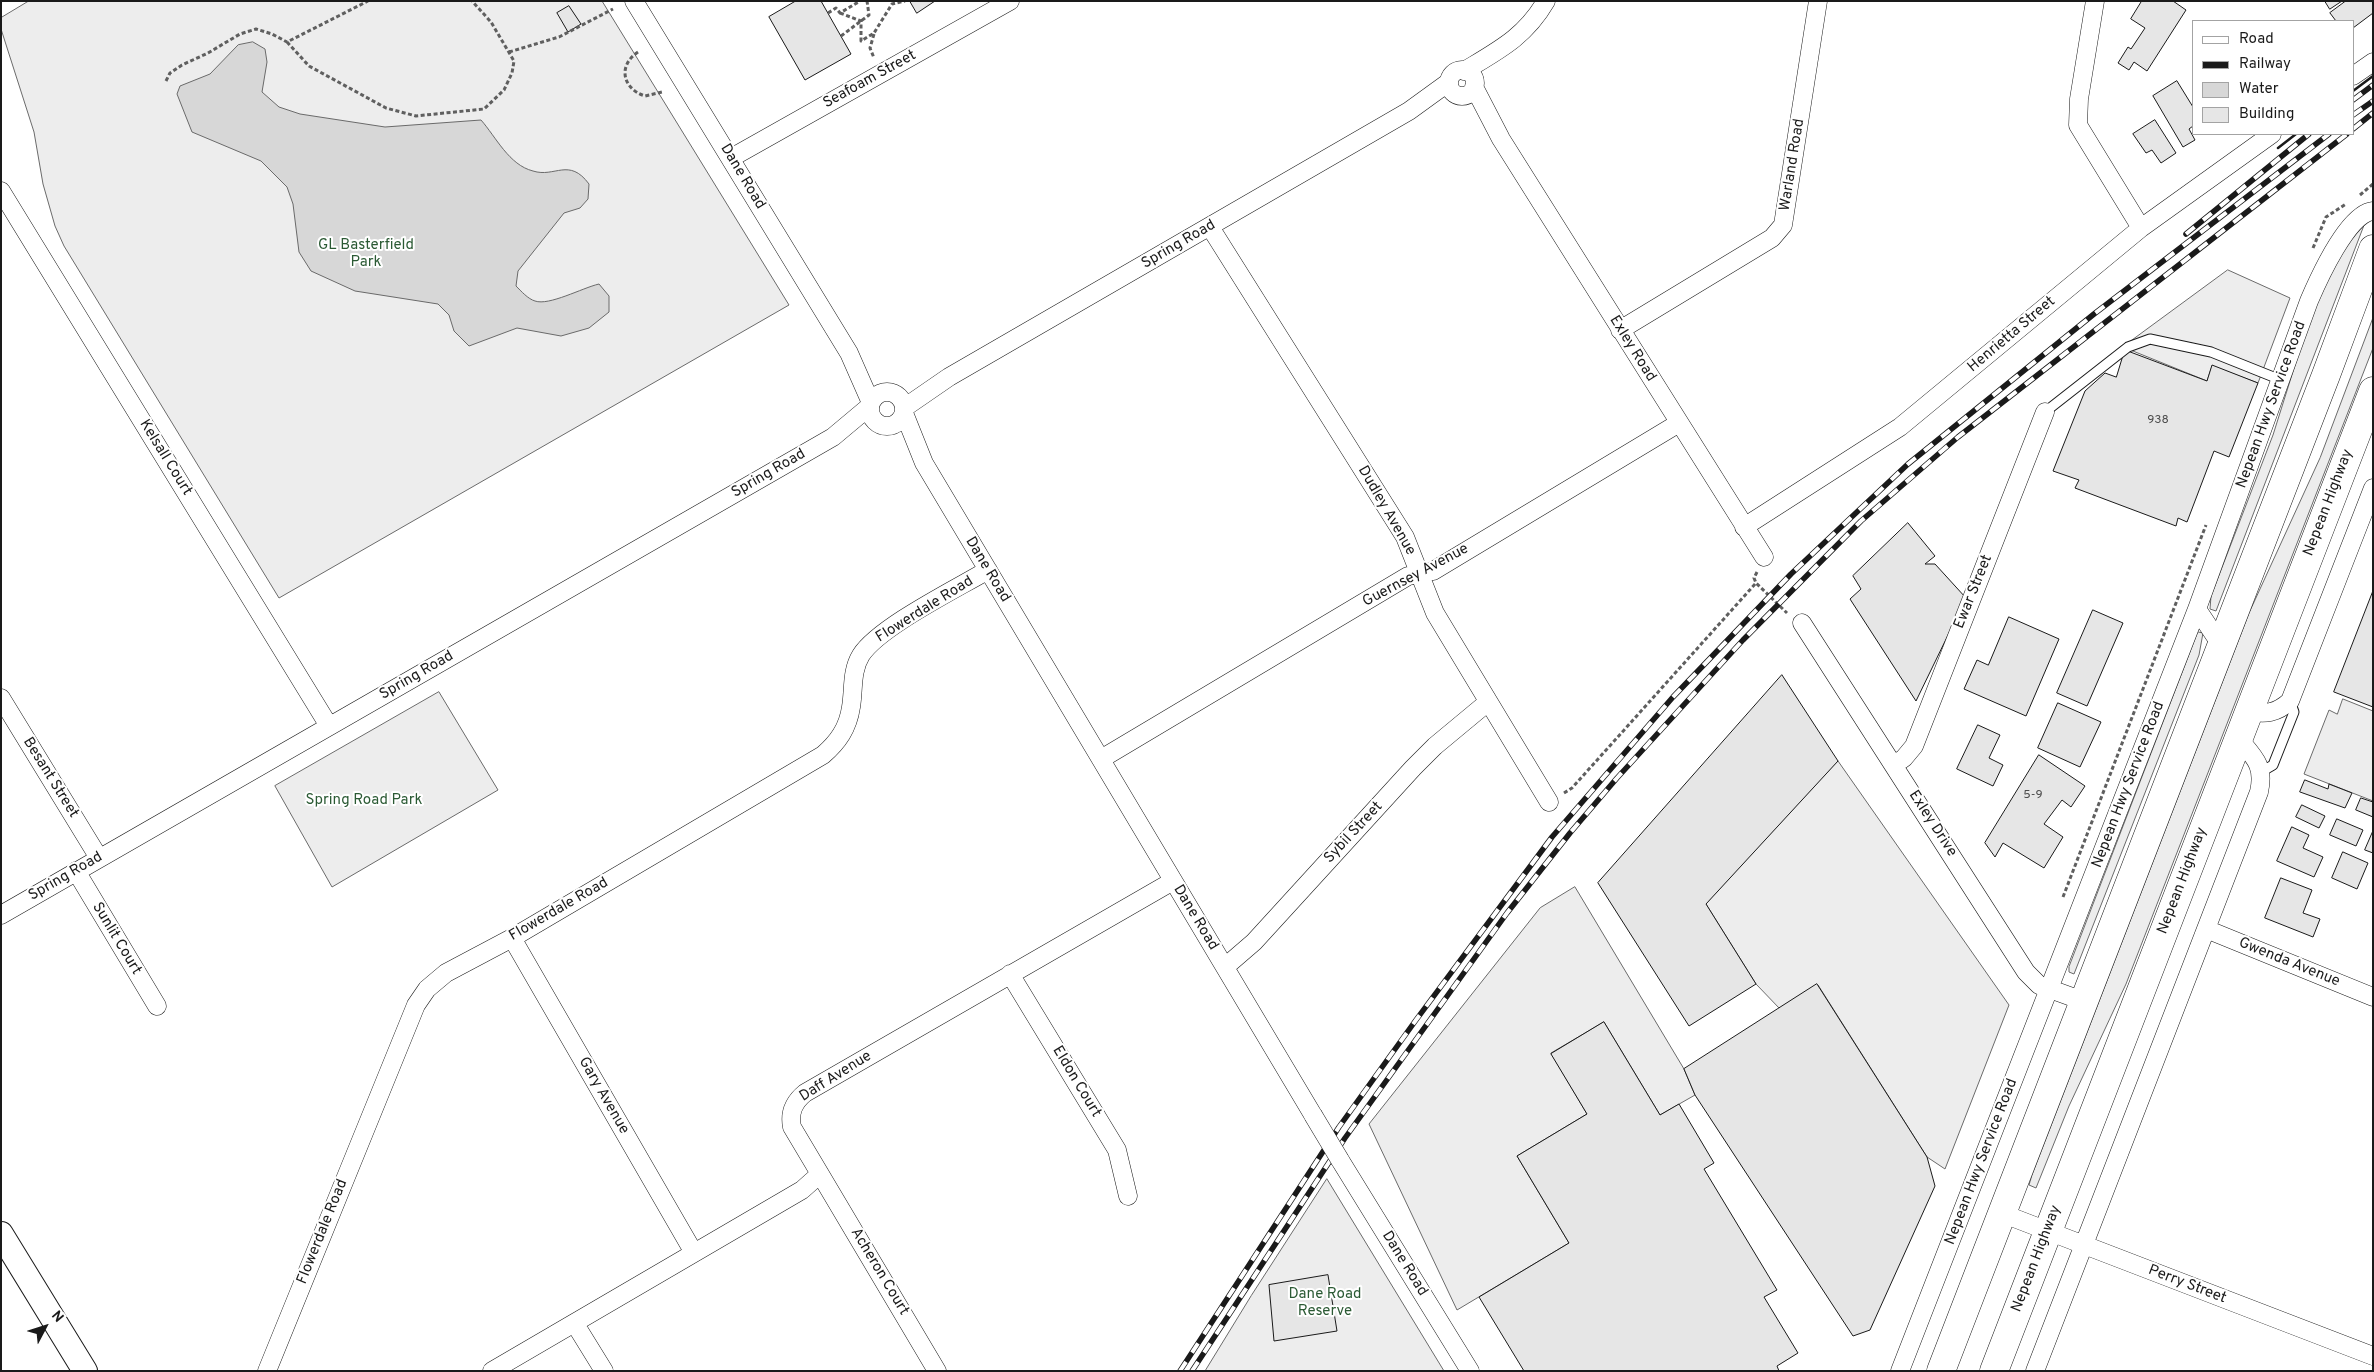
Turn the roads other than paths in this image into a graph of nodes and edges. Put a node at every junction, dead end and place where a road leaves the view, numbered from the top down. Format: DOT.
graph roads {
  1 [pos="634,1"];
  2 [pos="1010,1"];
  3 [pos="1546,1"];
  4 [pos="1818,1"];
  5 [pos="2095,1"];
  6 [pos="2373,62"];
  7 [pos="2354,75"];
  8 [pos="1463,85"];
  9 [pos="2271,135"];
  10 [pos="730,158"];
  11 [pos="1,191"];
  12 [pos="2373,211"];
  13 [pos="1210,227"];
  14 [pos="2141,228"];
  15 [pos="2373,249"];
  16 [pos="1620,330"];
  17 [pos="849,353"];
  18 [pos="2282,380"];
  19 [pos="2373,391"];
  20 [pos="898,402"];
  21 [pos="870,405"];
  22 [pos="2045,412"];
  23 [pos="1679,423"];
  24 [pos="884,425"];
  25 [pos="834,437"];
  26 [pos="924,463"];
  27 [pos="2373,488"];
  28 [pos="1744,527"];
  29 [pos="1764,557"];
  30 [pos="988,570"];
  31 [pos="1420,573"];
  32 [pos="2197,609"];
  33 [pos="1802,623"];
  34 [pos="2221,645"];
  35 [pos="1,698"];
  36 [pos="2290,701"];
  37 [pos="1488,702"];
  38 [pos="2248,711"];
  39 [pos="329,726"];
  40 [pos="2238,738"];
  41 [pos="1101,759"];
  42 [pos="1894,765"];
  43 [pos="2261,772"];
  44 [pos="1549,802"];
  45 [pos="100,858"];
  46 [pos="76,871"];
  47 [pos="1173,881"];
  48 [pos="1,914"];
  49 [pos="2206,929"];
  50 [pos="512,938"];
  51 [pos="1225,967"];
  52 [pos="1010,974"];
  53 [pos="2050,989"];
  54 [pos="2373,998"];
  55 [pos="2083,1001"];
  56 [pos="157,1006"];
  57 [pos="820,1174"];
  58 [pos="1128,1196"];
  59 [pos="2001,1213"];
  60 [pos="2048,1231"];
  61 [pos="1,1234"];
  62 [pos="2084,1245"];
  63 [pos="694,1253"];
  64 [pos="575,1324"];
  65 [pos="2373,1356"];
  66 [pos="85,1371"];
  67 [pos="267,1371"];
  68 [pos="492,1371"];
  69 [pos="604,1371"];
  70 [pos="937,1371"];
  71 [pos="1470,1371"];
  72 [pos="1900,1371"];
  73 [pos="1941,1371"];
  74 [pos="1994,1371"];
  75 [pos="2035,1371"];
  1 -- 10 [label="street, Dane Road"];
  2 -- 10 [label="street, Seafoam Street"];
  3 -- 8 [label="street"];
  4 -- 16 [label="street, Warland Road"];
  5 -- 14 [label="street"];
  6 -- 7 [label="street"];
  8 -- 13 [label="street, Spring Road"];
  8 -- 16 [label="street, Exley Road"];
  9 -- 14 [label="street, Henrietta Street"];
  10 -- 17 [label="street, Dane Road"];
  11 -- 39 [label="street, Kelsall Court"];
  12 -- 18 [label="street, Nepean Hwy Service Road"];
  13 -- 20 [label="street, Spring Road"];
  13 -- 31 [label="street, Dudley Avenue"];
  14 -- 28 [label="street, Henrietta Street"];
  15 -- 34 [label="highway"];
  16 -- 23 [label="street, Exley Road"];
  17 -- 20 [label="street, Dane Road"];
  17 -- 21 [label="street, Dane Road"];
  18 -- 22 [label="lane"];
  18 -- 32 [label="street, Nepean Hwy Service Road"];
  19 -- 38 [label="highway, Nepean Highway"];
  20 -- 21 [label="street"];
  20 -- 24 [label="street"];
  20 -- 26 [label="street, Dane Road"];
  21 -- 24 [label="street"];
  21 -- 25 [label="street, Spring Road"];
  22 -- 42 [label="street, Ewar Street"];
  23 -- 28 [label="street, Exley Road"];
  23 -- 31 [label="street, Guernsey Avenue"];
  24 -- 25 [label="street, Spring Road"];
  24 -- 26 [label="street, Dane Road"];
  25 -- 39 [label="street, Spring Road"];
  26 -- 30 [label="street, Dane Road"];
  27 -- 36 [label="street"];
  28 -- 29 [label="street, Exley Road"];
  30 -- 41 [label="street, Dane Road"];
  30 -- 50 [label="street, Flowerdale Road"];
  31 -- 37 [label="street, Dudley Avenue"];
  31 -- 41 [label="street, Guernsey Avenue"];
  32 -- 34 [label="street"];
  32 -- 53 [label="street, Nepean Hwy Service Road"];
  33 -- 42 [label="street, Exley Drive"];
  34 -- 55 [label="highway"];
  35 -- 45 [label="street, Besant Street"];
  36 -- 38 [label="street"];
  36 -- 43 [label="lane"];
  37 -- 44 [label="street, Dudley Avenue"];
  37 -- 51 [label="street, Sybil Street"];
  38 -- 40 [label="highway, Nepean Highway"];
  39 -- 45 [label="street, Spring Road"];
  40 -- 43 [label="street"];
  40 -- 60 [label="highway, Nepean Highway"];
  41 -- 47 [label="street, Dane Road"];
  42 -- 53 [label="street, Exley Drive"];
  43 -- 49 [label="street"];
  45 -- 46 [label="street, Spring Road"];
  46 -- 48 [label="street, Spring Road"];
  46 -- 56 [label="street, Sunlit Court"];
  47 -- 51 [label="street, Dane Road"];
  47 -- 52 [label="street, Daff Avenue"];
  49 -- 54 [label="street, Gwenda Avenue"];
  49 -- 62 [label="street"];
  50 -- 63 [label="street, Gary Avenue"];
  50 -- 67 [label="street, Flowerdale Road"];
  51 -- 71 [label="street, Dane Road, bridge"];
  52 -- 57 [label="street, Daff Avenue"];
  52 -- 58 [label="street, Eldon Court"];
  53 -- 55 [label="street, Exley Drive"];
  53 -- 72 [label="street, Nepean Hwy Service Road"];
  55 -- 59 [label="highway"];
  57 -- 63 [label="street"];
  57 -- 70 [label="street, Acheron Court"];
  59 -- 60 [label="street, Perry Street"];
  59 -- 73 [label="highway"];
  60 -- 62 [label="street, Perry Street"];
  60 -- 74 [label="highway, Nepean Highway"];
  61 -- 66 [label="street"];
  62 -- 65 [label="street, Perry Street"];
  62 -- 75 [label="street"];
  63 -- 64 [label="street"];
  64 -- 68 [label="street"];
  64 -- 69 [label="street"];
}
